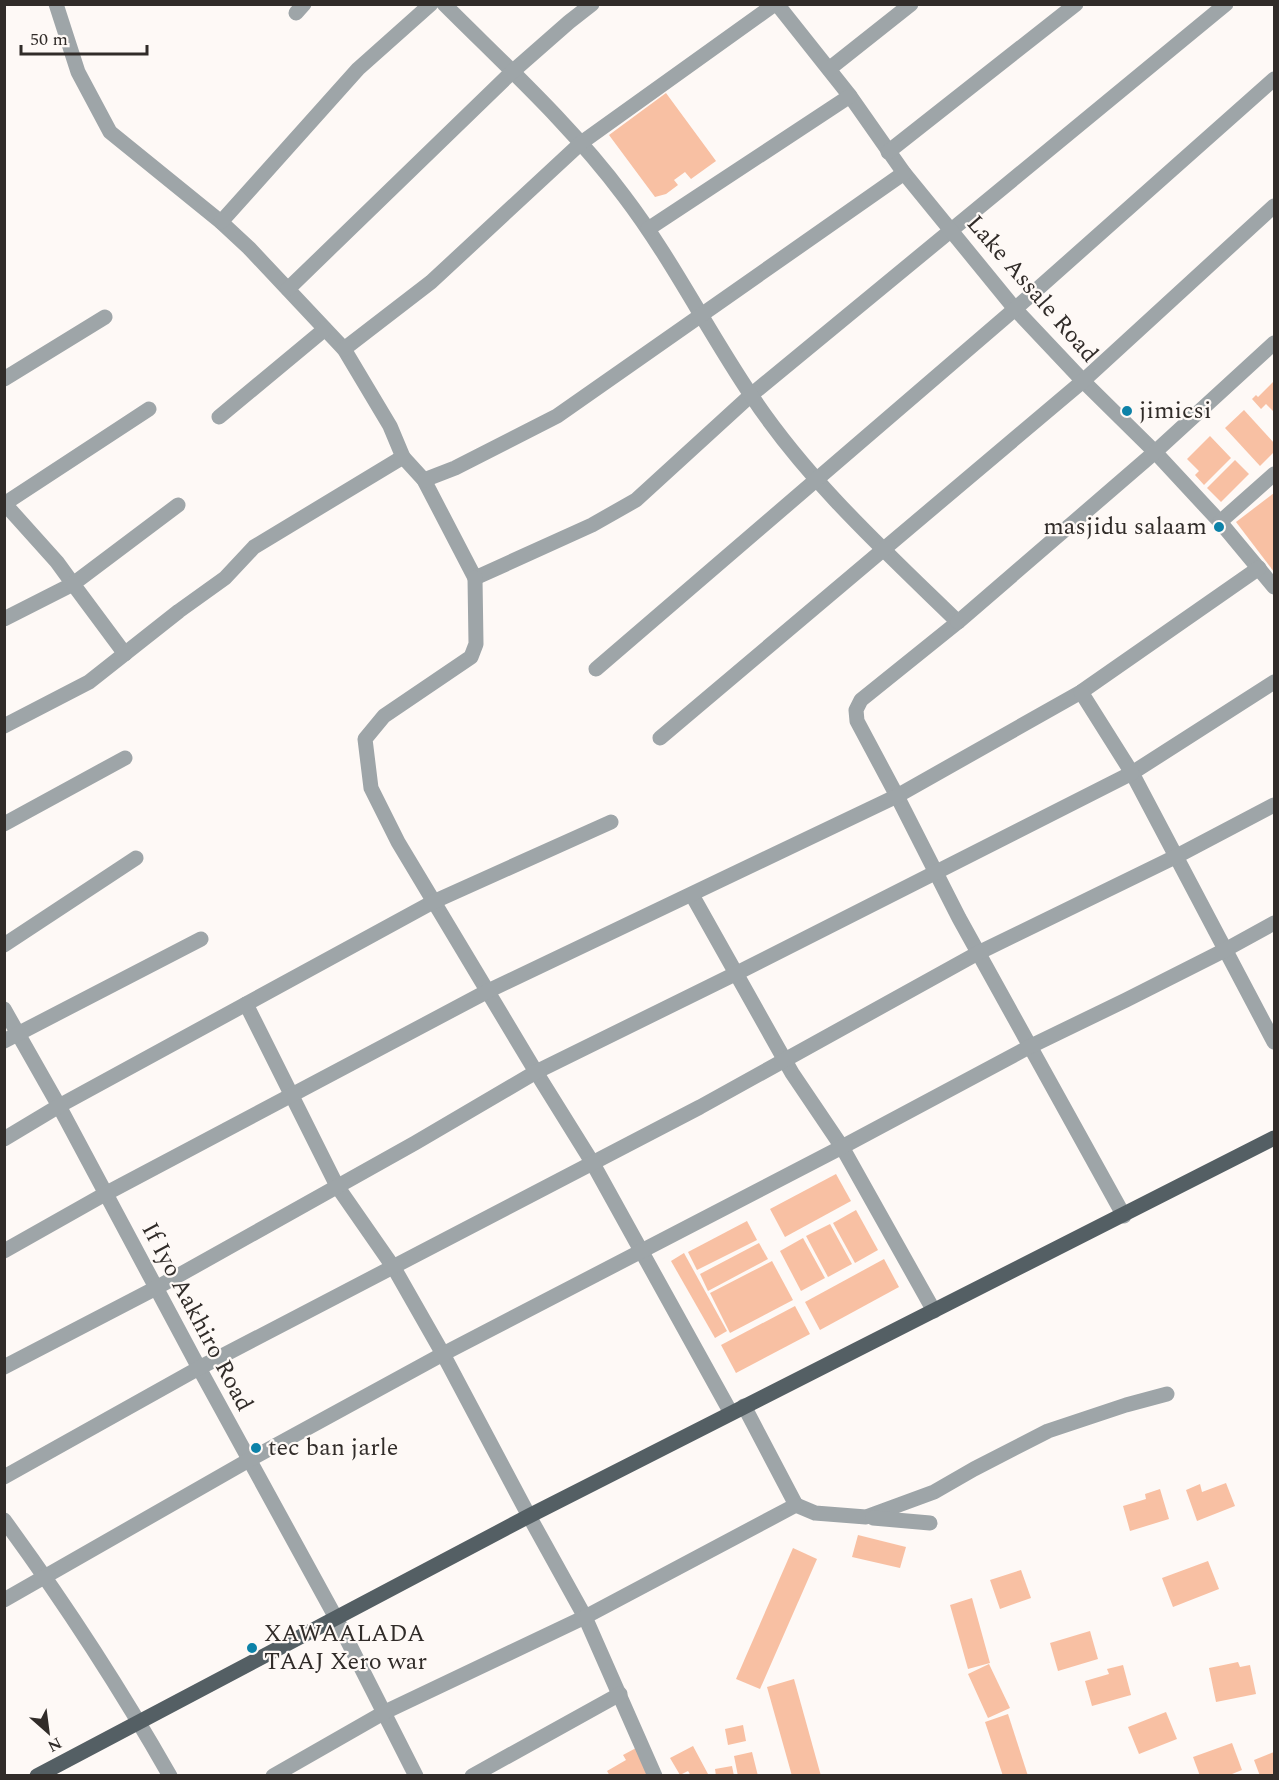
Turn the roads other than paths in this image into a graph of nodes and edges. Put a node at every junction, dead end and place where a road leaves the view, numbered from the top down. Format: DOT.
graph roads {
  1 [pos="56,4"];
  2 [pos="430,4"];
  3 [pos="444,4"];
  4 [pos="592,4"];
  5 [pos="776,4"];
  6 [pos="911,4"];
  7 [pos="1076,4"];
  8 [pos="1226,4"];
  9 [pos="829,69"];
  10 [pos="512,72"];
  11 [pos="1275,79"];
  12 [pos="849,96"];
  13 [pos="581,143"];
  14 [pos="888,152"];
  15 [pos="904,173"];
  16 [pos="1275,206"];
  17 [pos="221,222"];
  18 [pos="648,229"];
  19 [pos="951,232"];
  20 [pos="288,289"];
  21 [pos="1015,309"];
  22 [pos="701,313"];
  23 [pos="105,317"];
  24 [pos="325,329"];
  25 [pos="1275,343"];
  26 [pos="344,350"];
  27 [pos="4,380"];
  28 [pos="1083,381"];
  29 [pos="751,395"];
  30 [pos="149,409"];
  31 [pos="219,417"];
  32 [pos="1155,452"];
  33 [pos="403,457"];
  34 [pos="1275,474"];
  35 [pos="424,480"];
  36 [pos="815,480"];
  37 [pos="5,503"];
  38 [pos="178,505"];
  39 [pos="1220,522"];
  40 [pos="883,549"];
  41 [pos="1259,568"];
  42 [pos="475,578"];
  43 [pos="73,584"];
  44 [pos="1275,587"];
  45 [pos="4,619"];
  46 [pos="958,622"];
  47 [pos="125,654"];
  48 [pos="596,669"];
  49 [pos="1275,682"];
  50 [pos="1081,692"];
  51 [pos="4,726"];
  52 [pos="660,738"];
  53 [pos="125,758"];
  54 [pos="1132,773"];
  55 [pos="897,796"];
  56 [pos="1275,805"];
  57 [pos="611,822"];
  58 [pos="4,824"];
  59 [pos="1177,856"];
  60 [pos="136,858"];
  61 [pos="935,871"];
  62 [pos="692,895"];
  63 [pos="433,902"];
  64 [pos="1275,922"];
  65 [pos="201,939"];
  66 [pos="4,945"];
  67 [pos="1225,950"];
  68 [pos="978,953"];
  69 [pos="736,974"];
  70 [pos="488,991"];
  71 [pos="246,1004"];
  72 [pos="4,1009"];
  73 [pos="11,1037"];
  74 [pos="1275,1042"];
  75 [pos="1029,1047"];
  76 [pos="785,1060"];
  77 [pos="536,1072"];
  78 [pos="292,1096"];
  79 [pos="59,1106"];
  80 [pos="1275,1138"];
  81 [pos="4,1139"];
  82 [pos="842,1147"];
  83 [pos="592,1162"];
  84 [pos="337,1186"];
  85 [pos="105,1194"];
  86 [pos="1124,1216"];
  87 [pos="642,1250"];
  88 [pos="4,1251"];
  89 [pos="393,1268"];
  90 [pos="156,1288"];
  91 [pos="934,1311"];
  92 [pos="443,1354"];
  93 [pos="4,1367"];
  94 [pos="198,1368"];
  95 [pos="1167,1394"];
  96 [pos="738,1409"];
  97 [pos="249,1460"];
  98 [pos="4,1477"];
  99 [pos="796,1505"];
  100 [pos="529,1516"];
  101 [pos="866,1517"];
  102 [pos="4,1520"];
  103 [pos="930,1523"];
  104 [pos="46,1577"];
  105 [pos="4,1600"];
  106 [pos="585,1617"];
  107 [pos="336,1618"];
  108 [pos="620,1694"];
  109 [pos="385,1712"];
  110 [pos="140,1722"];
  111 [pos="37,1776"];
  112 [pos="170,1776"];
  113 [pos="273,1776"];
  114 [pos="416,1776"];
  115 [pos="472,1776"];
  116 [pos="655,1776"];
  1 -- 17 [label="street"];
  2 -- 17 [label="street"];
  3 -- 10 [label="street"];
  4 -- 10 [label="street"];
  5 -- 9 [label="street, Lake Assale Road"];
  5 -- 13 [label="street"];
  6 -- 9 [label="street"];
  7 -- 14 [label="street"];
  8 -- 19 [label="street"];
  9 -- 12 [label="street, Lake Assale Road"];
  10 -- 13 [label="street"];
  10 -- 20 [label="street"];
  11 -- 21 [label="street"];
  12 -- 14 [label="street, Lake Assale Road"];
  12 -- 18 [label="street"];
  13 -- 18 [label="street"];
  13 -- 26 [label="street"];
  14 -- 15 [label="street, Lake Assale Road"];
  15 -- 19 [label="street, Lake Assale Road"];
  15 -- 22 [label="street"];
  16 -- 28 [label="street"];
  17 -- 20 [label="street"];
  18 -- 22 [label="street"];
  19 -- 21 [label="street, Lake Assale Road"];
  19 -- 29 [label="street"];
  20 -- 24 [label="street"];
  21 -- 28 [label="street, Lake Assale Road"];
  21 -- 36 [label="street"];
  22 -- 29 [label="street"];
  22 -- 35 [label="street"];
  23 -- 27 [label="street"];
  24 -- 26 [label="street"];
  24 -- 31 [label="street"];
  25 -- 32 [label="street"];
  26 -- 33 [label="street"];
  28 -- 32 [label="street, Lake Assale Road"];
  28 -- 40 [label="street"];
  29 -- 36 [label="street"];
  29 -- 42 [label="street"];
  30 -- 37 [label="street"];
  32 -- 39 [label="street, Lake Assale Road"];
  32 -- 46 [label="street"];
  33 -- 35 [label="street"];
  33 -- 47 [label="street"];
  34 -- 39 [label="street"];
  35 -- 42 [label="street"];
  36 -- 40 [label="street"];
  36 -- 48 [label="street"];
  37 -- 43 [label="street"];
  38 -- 43 [label="street"];
  39 -- 41 [label="street, Lake Assale Road"];
  40 -- 46 [label="street"];
  40 -- 52 [label="street"];
  41 -- 44 [label="street, Lake Assale Road"];
  41 -- 50 [label="street"];
  42 -- 63 [label="street"];
  43 -- 45 [label="street"];
  43 -- 47 [label="street"];
  46 -- 55 [label="street"];
  47 -- 51 [label="street"];
  49 -- 54 [label="street"];
  50 -- 54 [label="street"];
  50 -- 55 [label="street"];
  53 -- 58 [label="street"];
  54 -- 59 [label="street"];
  54 -- 61 [label="street"];
  55 -- 61 [label="street"];
  55 -- 62 [label="street"];
  56 -- 59 [label="street"];
  57 -- 63 [label="street"];
  59 -- 67 [label="street"];
  59 -- 68 [label="street"];
  60 -- 66 [label="street"];
  61 -- 68 [label="street"];
  61 -- 69 [label="street"];
  62 -- 69 [label="street"];
  62 -- 70 [label="street"];
  63 -- 70 [label="street"];
  63 -- 71 [label="street"];
  64 -- 67 [label="street"];
  65 -- 73 [label="street"];
  67 -- 74 [label="street"];
  67 -- 75 [label="street"];
  68 -- 75 [label="street"];
  68 -- 76 [label="street"];
  69 -- 76 [label="street"];
  69 -- 77 [label="street"];
  70 -- 77 [label="street"];
  70 -- 78 [label="street"];
  71 -- 78 [label="street"];
  71 -- 79 [label="street"];
  72 -- 73 [label="street, If Iyo Aakhiro Road"];
  73 -- 79 [label="street, If Iyo Aakhiro Road"];
  75 -- 82 [label="street"];
  75 -- 86 [label="street"];
  76 -- 82 [label="street"];
  76 -- 83 [label="street"];
  77 -- 83 [label="street"];
  77 -- 84 [label="street"];
  78 -- 84 [label="street"];
  78 -- 85 [label="street"];
  79 -- 81 [label="street"];
  79 -- 85 [label="street, If Iyo Aakhiro Road"];
  80 -- 86 [label="main road"];
  82 -- 87 [label="street"];
  82 -- 91 [label="street"];
  83 -- 87 [label="street"];
  83 -- 89 [label="street"];
  84 -- 89 [label="street"];
  84 -- 90 [label="street"];
  85 -- 88 [label="street"];
  85 -- 90 [label="street, If Iyo Aakhiro Road"];
  86 -- 91 [label="main road"];
  87 -- 92 [label="street"];
  87 -- 96 [label="street"];
  89 -- 92 [label="street"];
  89 -- 94 [label="street"];
  90 -- 93 [label="street"];
  90 -- 94 [label="street, If Iyo Aakhiro Road"];
  91 -- 96 [label="main road"];
  92 -- 97 [label="street"];
  92 -- 100 [label="street"];
  94 -- 97 [label="street, If Iyo Aakhiro Road"];
  94 -- 98 [label="street"];
  95 -- 101 [label="street"];
  96 -- 99 [label="street"];
  96 -- 100 [label="main road"];
  97 -- 104 [label="street"];
  97 -- 107 [label="street, If Iyo Aakhiro Road"];
  99 -- 101 [label="street"];
  99 -- 106 [label="street"];
  100 -- 106 [label="street"];
  100 -- 107 [label="main road"];
  101 -- 103 [label="street"];
  102 -- 104 [label="street"];
  104 -- 105 [label="street"];
  104 -- 110 [label="street"];
  106 -- 108 [label="street"];
  106 -- 109 [label="street"];
  107 -- 109 [label="street, If Iyo Aakhiro Road"];
  107 -- 110 [label="main road"];
  108 -- 115 [label="street"];
  108 -- 116 [label="street"];
  109 -- 113 [label="street"];
  109 -- 114 [label="street, If Iyo Aakhiro Road"];
  110 -- 111 [label="main road"];
  110 -- 112 [label="street"];
}
